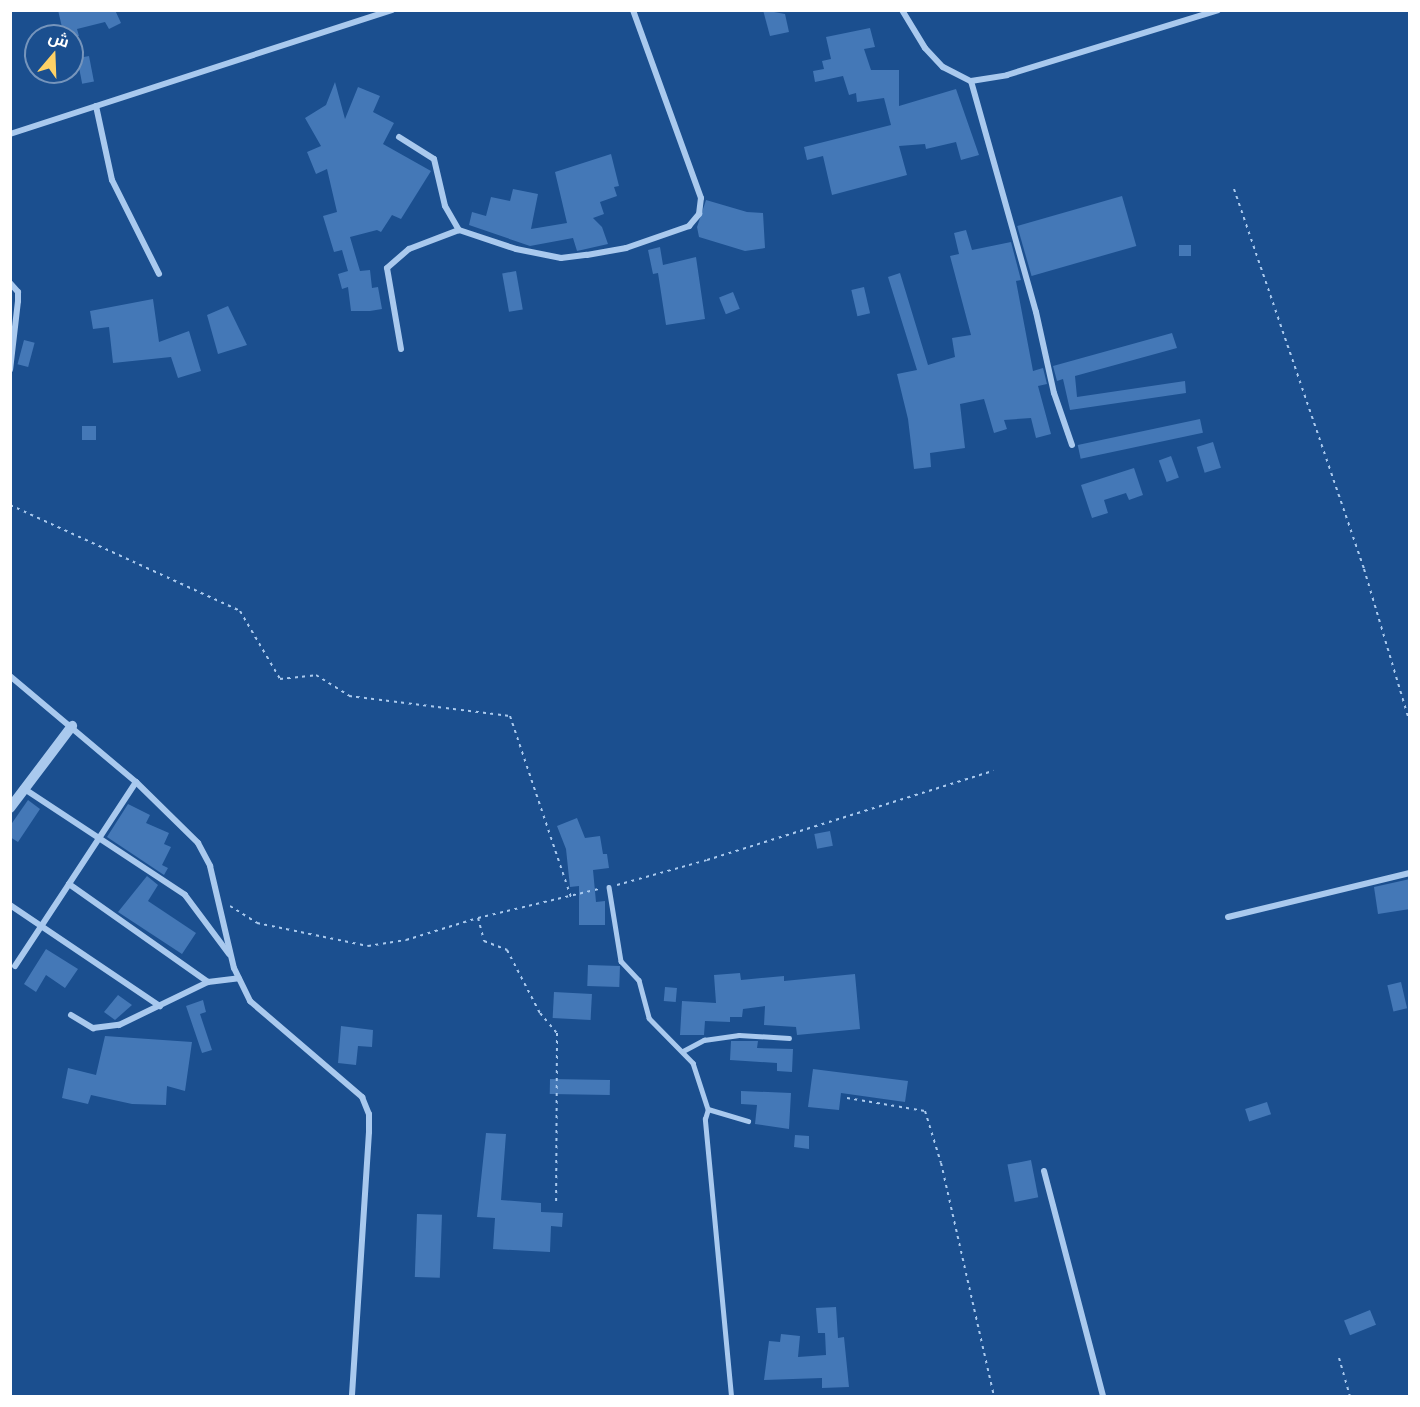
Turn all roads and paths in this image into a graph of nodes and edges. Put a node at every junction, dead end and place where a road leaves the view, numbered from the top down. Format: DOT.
graph roads {
  1 [pos="392,10"];
  2 [pos="633,10"];
  3 [pos="902,10"];
  4 [pos="1218,10"];
  5 [pos="971,81"];
  6 [pos="96,106"];
  7 [pos="10,134"];
  8 [pos="399,137"];
  9 [pos="1234,189"];
  10 [pos="459,230"];
  11 [pos="159,274"];
  12 [pos="10,283"];
  13 [pos="401,349"];
  14 [pos="10,370"];
  15 [pos="1072,445"];
  16 [pos="10,505"];
  17 [pos="10,676"];
  18 [pos="1410,723"];
  19 [pos="72,726"];
  20 [pos="993,771"];
  21 [pos="136,782"];
  22 [pos="23,788"];
  23 [pos="10,808"];
  24 [pos="99,840"];
  25 [pos="1410,873"];
  26 [pos="69,884"];
  27 [pos="609,886"];
  28 [pos="571,897"];
  29 [pos="218,898"];
  30 [pos="10,905"];
  31 [pos="1228,917"];
  32 [pos="478,918"];
  33 [pos="41,926"];
  34 [pos="231,957"];
  35 [pos="15,966"];
  36 [pos="239,978"];
  37 [pos="208,982"];
  38 [pos="160,1006"];
  39 [pos="71,1015"];
  40 [pos="789,1038"];
  41 [pos="683,1051"];
  42 [pos="847,1098"];
  43 [pos="708,1109"];
  44 [pos="748,1121"];
  45 [pos="1044,1171"];
  46 [pos="556,1205"];
  47 [pos="1339,1358"];
  48 [pos="352,1396"];
  49 [pos="730,1396"];
  50 [pos="994,1396"];
  51 [pos="1103,1396"];
  52 [pos="1350,1396"];
  1 -- 6 [label="street"];
  2 -- 10 [label="street"];
  3 -- 5 [label="street"];
  4 -- 5 [label="street"];
  5 -- 15 [label="street"];
  6 -- 7 [label="street"];
  6 -- 11 [label="street"];
  8 -- 10 [label="street"];
  9 -- 18 [label="path"];
  10 -- 13 [label="street"];
  12 -- 14 [label="street"];
  16 -- 28 [label="path"];
  17 -- 19 [label="street"];
  19 -- 21 [label="street"];
  19 -- 22 [label="street"];
  20 -- 27 [label="path"];
  21 -- 24 [label="street"];
  21 -- 29 [label="street"];
  22 -- 23 [label="street"];
  22 -- 24 [label="street"];
  24 -- 26 [label="street"];
  24 -- 34 [label="street"];
  25 -- 31 [label="street"];
  26 -- 33 [label="street"];
  26 -- 37 [label="street"];
  27 -- 28 [label="path"];
  27 -- 41 [label="lane"];
  28 -- 32 [label="path"];
  29 -- 32 [label="path"];
  29 -- 34 [label="street"];
  30 -- 33 [label="street"];
  32 -- 46 [label="path"];
  33 -- 35 [label="street"];
  33 -- 38 [label="street"];
  34 -- 36 [label="street"];
  36 -- 37 [label="street"];
  36 -- 48 [label="street"];
  37 -- 38 [label="street"];
  38 -- 39 [label="street"];
  40 -- 41 [label="lane"];
  41 -- 43 [label="lane"];
  42 -- 50 [label="path"];
  43 -- 44 [label="lane"];
  43 -- 49 [label="lane"];
  45 -- 51 [label="street"];
  47 -- 52 [label="path"];
}
